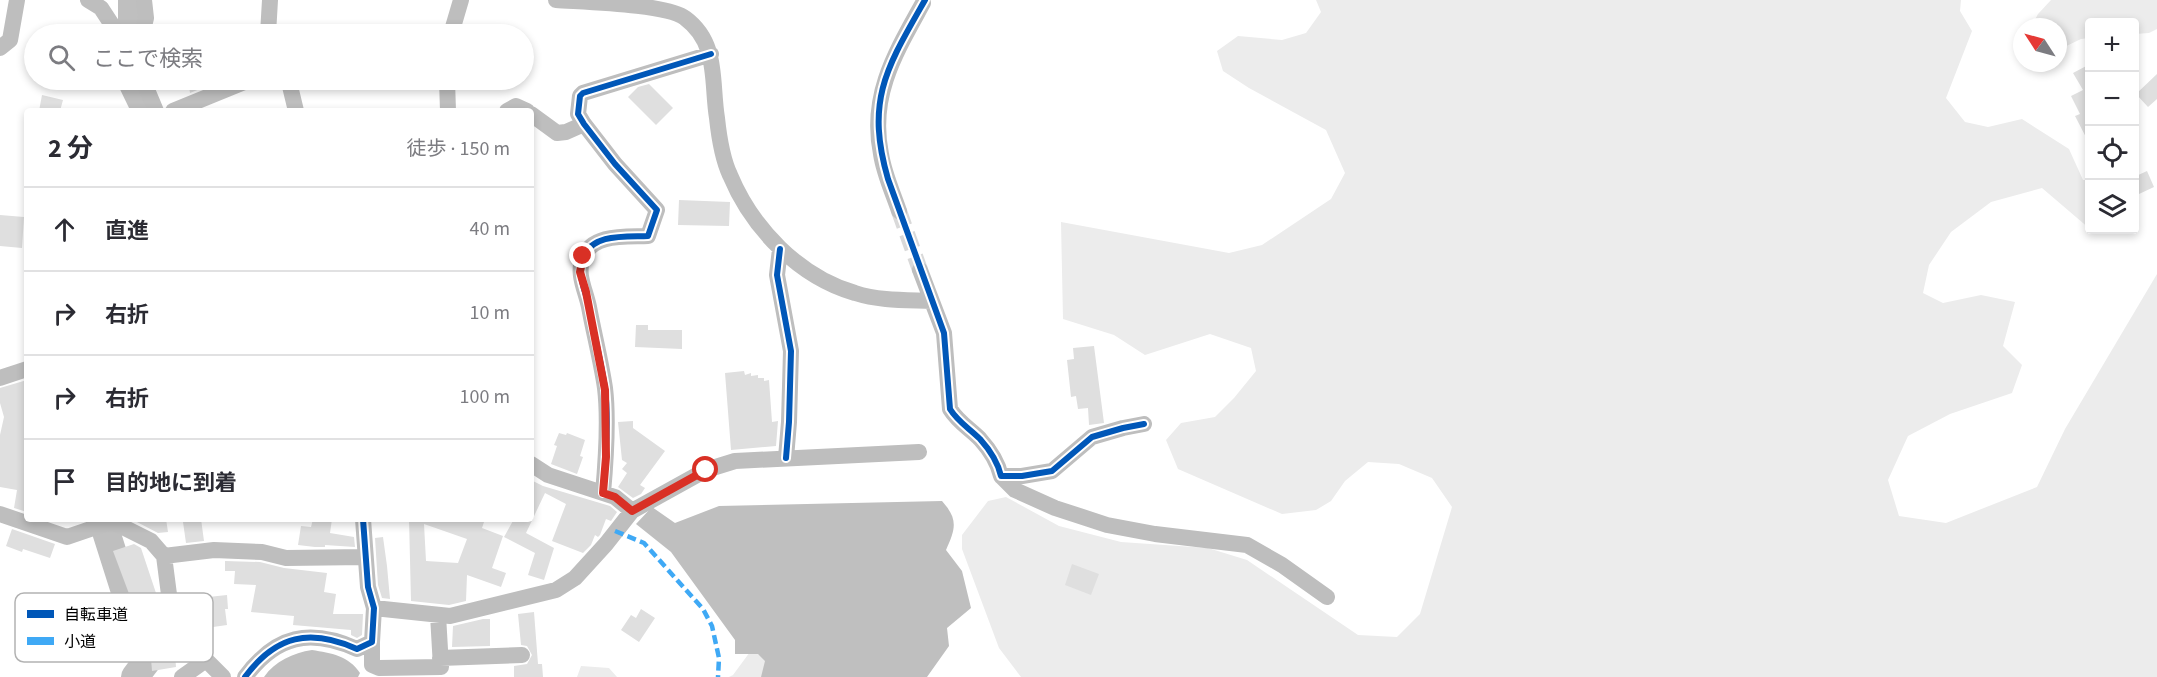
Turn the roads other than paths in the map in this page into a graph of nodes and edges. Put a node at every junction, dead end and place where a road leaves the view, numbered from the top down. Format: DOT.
graph roads {
  1 [pos="17,0"];
  2 [pos="88,0"];
  3 [pos="144,0"];
  4 [pos="270,0"];
  5 [pos="461,0"];
  6 [pos="556,0"];
  7 [pos="923,3"];
  8 [pos="111,24"];
  9 [pos="144,24"];
  10 [pos="269,24"];
  11 [pos="454,24"];
  12 [pos="0,48"];
  13 [pos="711,54"];
  14 [pos="147,90"];
  15 [pos="224,90"];
  16 [pos="291,90"];
  17 [pos="447,90"];
  18 [pos="155,108"];
  19 [pos="180,108"];
  20 [pos="295,108"];
  21 [pos="448,108"];
  22 [pos="534,116"];
  23 [pos="584,124"];
  24 [pos="899,211"];
  25 [pos="780,249"];
  26 [pos="920,270"];
  27 [pos="931,301"];
  28 [pos="24,370"];
  29 [pos="0,378"];
  30 [pos="1144,424"];
  31 [pos="919,452"];
  32 [pos="786,458"];
  33 [pos="534,466"];
  34 [pos="1001,476"];
  35 [pos="603,493"];
  36 [pos="632,511"];
  37 [pos="0,514"];
  38 [pos="106,522"];
  39 [pos="111,522"];
  40 [pos="363,522"];
  41 [pos="164,556"];
  42 [pos="365,557"];
  43 [pos="169,593"];
  44 [pos="1327,597"];
  45 [pos="374,608"];
  46 [pos="438,615"];
  47 [pos="372,642"];
  48 [pos="522,655"];
  49 [pos="203,662"];
  50 [pos="208,662"];
  51 [pos="442,668"];
  52 [pos="182,677"];
  53 [pos="223,677"];
  54 [pos="245,677"];
  1 -- 12 [label="street"];
  2 -- 8 [label="street"];
  3 -- 9 [label="street"];
  4 -- 10 [label="street"];
  5 -- 11 [label="street"];
  6 -- 13 [label="street"];
  7 -- 24 [label="street"];
  13 -- 23 [label="street"];
  13 -- 25 [label="street"];
  14 -- 18 [label="street"];
  15 -- 19 [label="street"];
  16 -- 20 [label="street"];
  17 -- 21 [label="street"];
  22 -- 23 [label="street"];
  23 -- 35 [label="street"];
  25 -- 27 [label="street"];
  25 -- 32 [label="street"];
  26 -- 27 [label="street"];
  27 -- 34 [label="street"];
  28 -- 29 [label="street"];
  30 -- 34 [label="street"];
  31 -- 32 [label="street"];
  32 -- 36 [label="street"];
  33 -- 35 [label="street"];
  34 -- 44 [label="street"];
  35 -- 36 [label="street"];
  36 -- 46 [label="street"];
  37 -- 38 [label="street"];
  39 -- 41 [label="street"];
  40 -- 42 [label="street"];
  41 -- 42 [label="street"];
  41 -- 43 [label="street"];
  42 -- 45 [label="street"];
  45 -- 46 [label="street"];
  45 -- 47 [label="street"];
  46 -- 51 [label="street"];
  47 -- 51 [label="street"];
  47 -- 54 [label="street"];
  48 -- 51 [label="street"];
  49 -- 52 [label="street"];
  50 -- 53 [label="street"];
}
